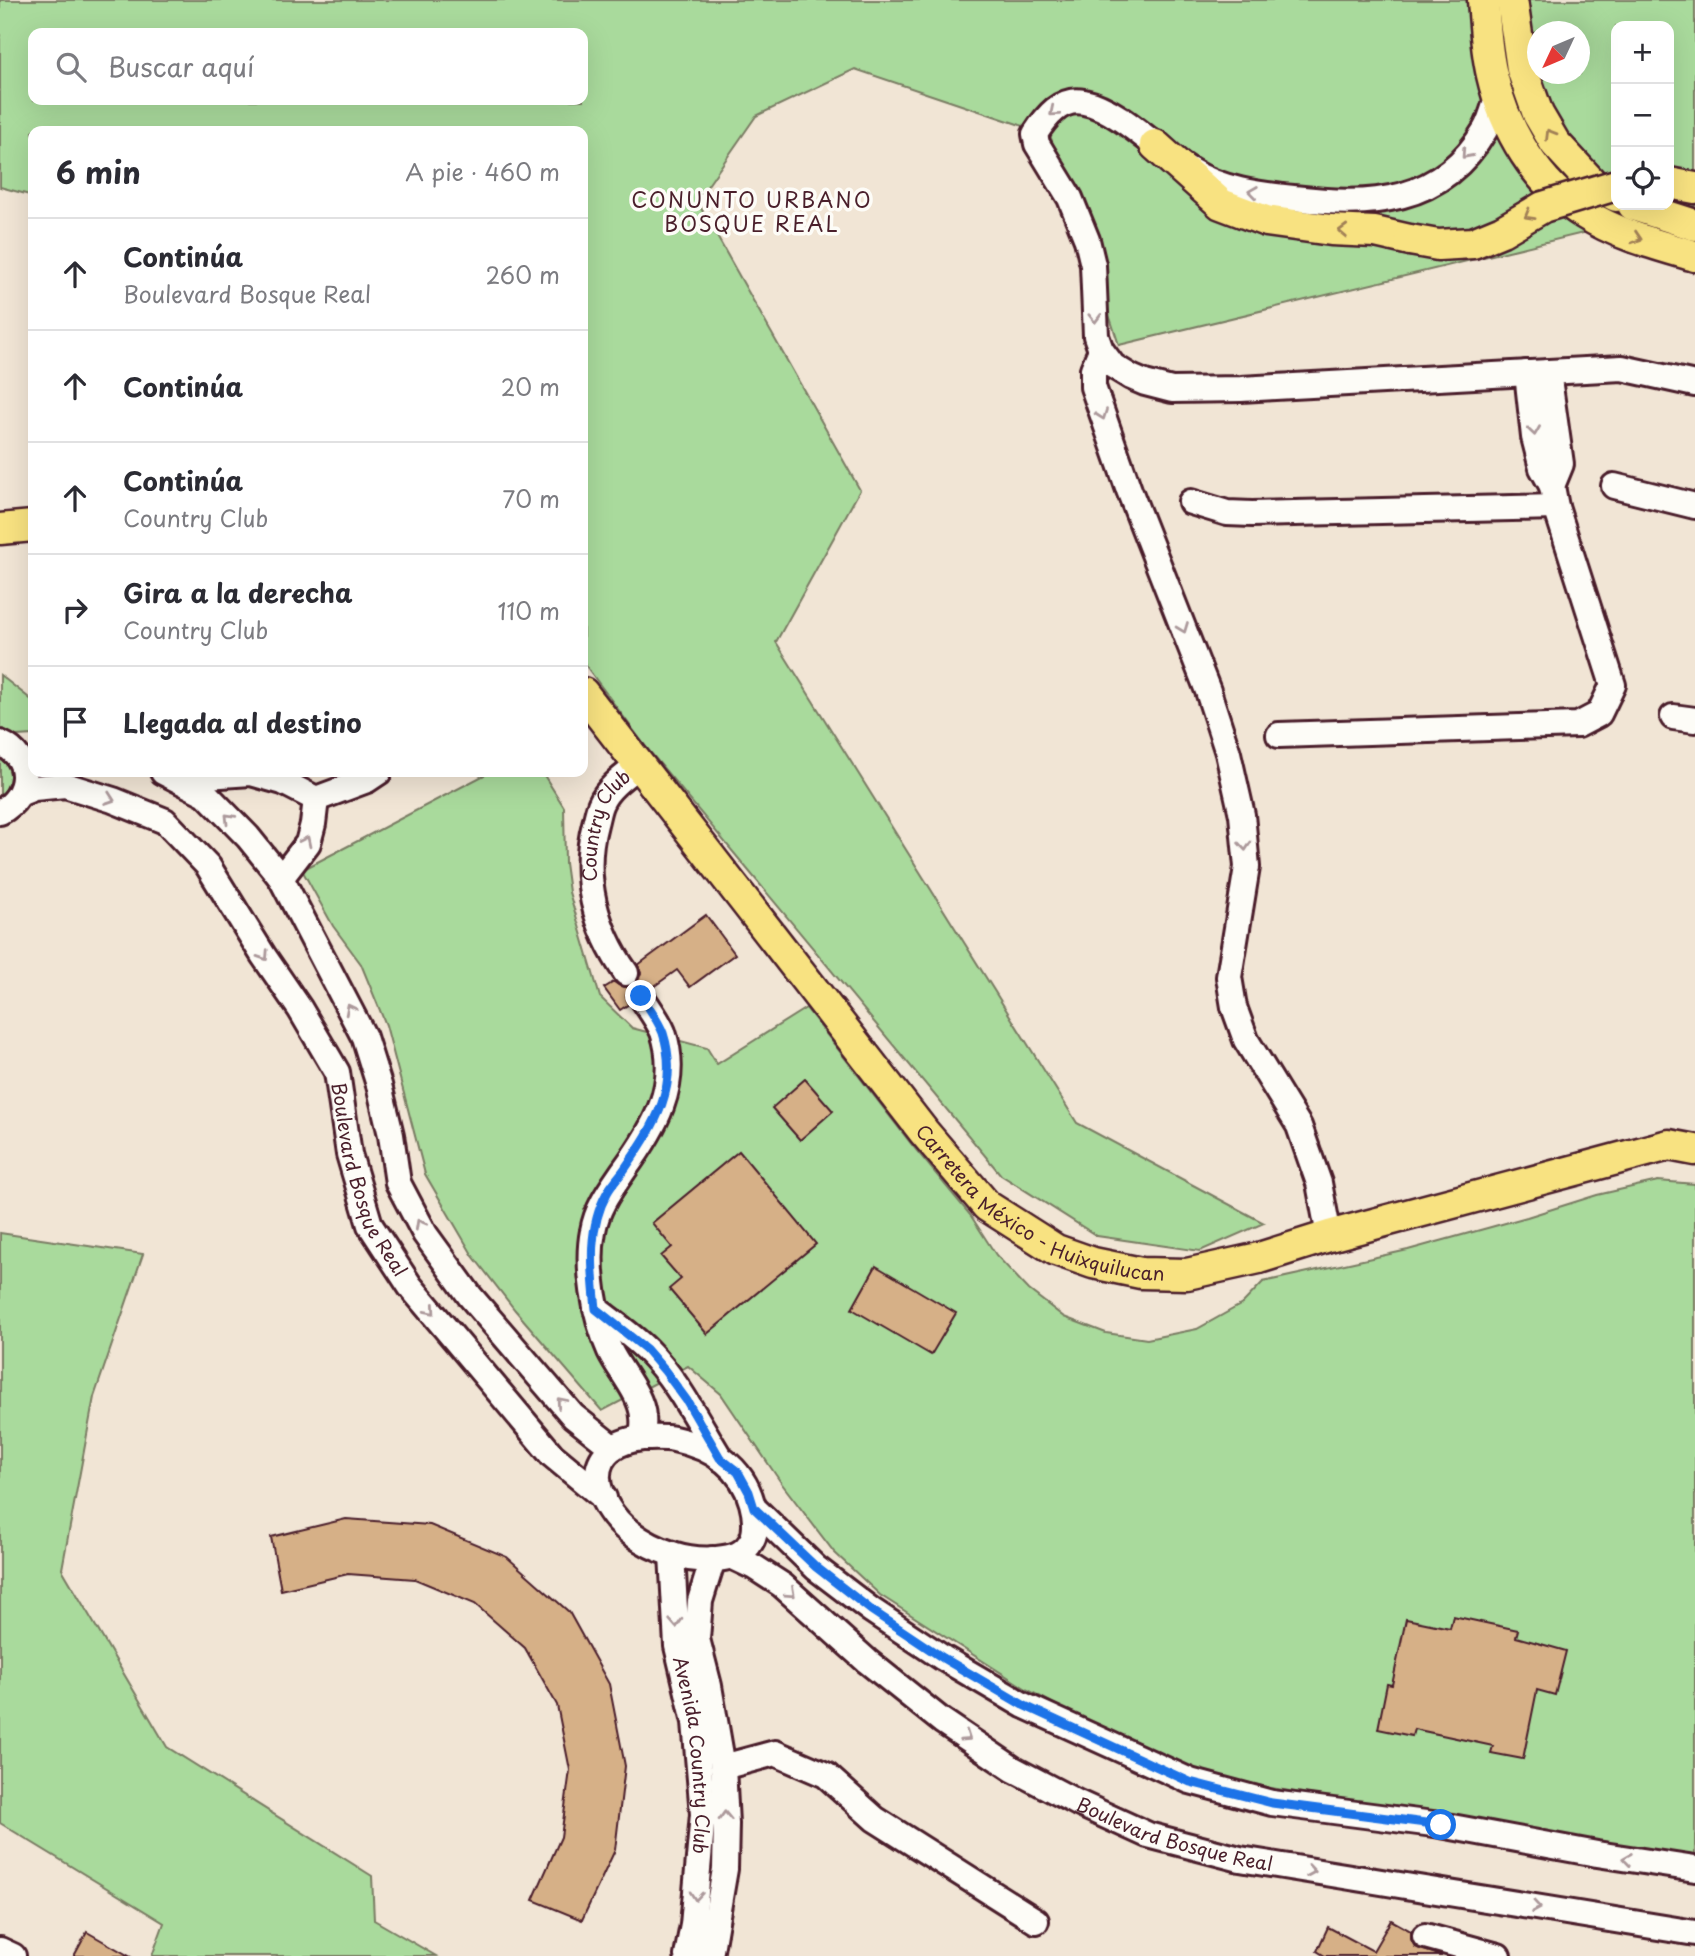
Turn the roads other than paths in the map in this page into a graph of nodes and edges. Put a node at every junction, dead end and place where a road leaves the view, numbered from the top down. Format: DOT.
graph roads {
  1 [pos="1483,0"];
  2 [pos="1512,0"];
  3 [pos="1498,95"];
  4 [pos="1155,145"];
  5 [pos="1611,186"];
  6 [pos="1611,193"];
  7 [pos="1648,210"];
  8 [pos="1695,225"];
  9 [pos="1695,256"];
  10 [pos="1101,350"];
  11 [pos="1538,373"];
  12 [pos="1695,384"];
  13 [pos="1614,486"];
  14 [pos="1554,496"];
  15 [pos="1191,502"];
  16 [pos="1695,506"];
  17 [pos="28,526"];
  18 [pos="0,529"];
  19 [pos="588,699"];
  20 [pos="1279,735"];
  21 [pos="0,742"];
  22 [pos="28,743"];
  23 [pos="640,764"];
  24 [pos="173,777"];
  25 [pos="266,777"];
  26 [pos="372,777"];
  27 [pos="20,793"];
  28 [pos="316,799"];
  29 [pos="0,813"];
  30 [pos="281,878"];
  31 [pos="626,973"];
  32 [pos="641,996"];
  33 [pos="1695,1150"];
  34 [pos="1329,1236"];
  35 [pos="596,1309"];
  36 [pos="642,1438"];
  37 [pos="612,1447"];
  38 [pos="720,1458"];
  39 [pos="604,1498"];
  40 [pos="754,1508"];
  41 [pos="672,1554"];
  42 [pos="723,1558"];
  43 [pos="723,1767"];
  44 [pos="1695,1869"];
  45 [pos="1036,1921"];
  46 [pos="1695,1933"];
  47 [pos="1425,1936"];
  48 [pos="0,1950"];
  49 [pos="12,1956"];
  50 [pos="687,1956"];
  51 [pos="710,1956"];
  52 [pos="1498,1956"];
  1 -- 3 [label="main road"];
  6 -- 2 [label="main road, one-way"];
  3 -- 4 [label="street, one-way"];
  3 -- 9 [label="main road, one-way"];
  5 -- 4 [label="main road, one-way, bridge"];
  4 -- 10 [label="street, one-way"];
  7 -- 8 [label="main road"];
  10 -- 11 [label="street"];
  10 -- 34 [label="street, one-way"];
  11 -- 12 [label="street"];
  11 -- 14 [label="street"];
  13 -- 16 [label="street"];
  14 -- 15 [label="street"];
  14 -- 20 [label="street"];
  17 -- 18 [label="main road"];
  19 -- 23 [label="main road, Carretera México - Huixquilucan"];
  21 -- 22 [label="street"];
  21 -- 27 [label="street"];
  23 -- 31 [label="street, Country Club"];
  23 -- 34 [label="main road, Carretera México - Huixquilucan"];
  30 -- 24 [label="street, Boulevard Bosque Real, one-way"];
  25 -- 28 [label="street"];
  26 -- 28 [label="street"];
  27 -- 29 [label="street"];
  27 -- 39 [label="street, Boulevard Bosque Real, one-way"];
  30 -- 28 [label="street, one-way"];
  37 -- 30 [label="street, Boulevard Bosque Real, one-way"];
  32 -- 35 [label="street"];
  33 -- 34 [label="main road, Carretera México - Huixquilucan"];
  35 -- 36 [label="street"];
  35 -- 38 [label="street"];
  36 -- 37 [label="street"];
  36 -- 38 [label="street"];
  37 -- 39 [label="street"];
  38 -- 40 [label="street"];
  39 -- 41 [label="street"];
  40 -- 42 [label="street"];
  44 -- 40 [label="street, one-way"];
  41 -- 42 [label="street"];
  41 -- 50 [label="street, Avenida Country Club, one-way"];
  42 -- 43 [label="street, Avenida Country Club"];
  42 -- 46 [label="street, Boulevard Bosque Real, one-way"];
  43 -- 45 [label="street"];
  51 -- 43 [label="street, Avenida Country Club, one-way"];
  47 -- 52 [label="street"];
  48 -- 49 [label="street"];
}
